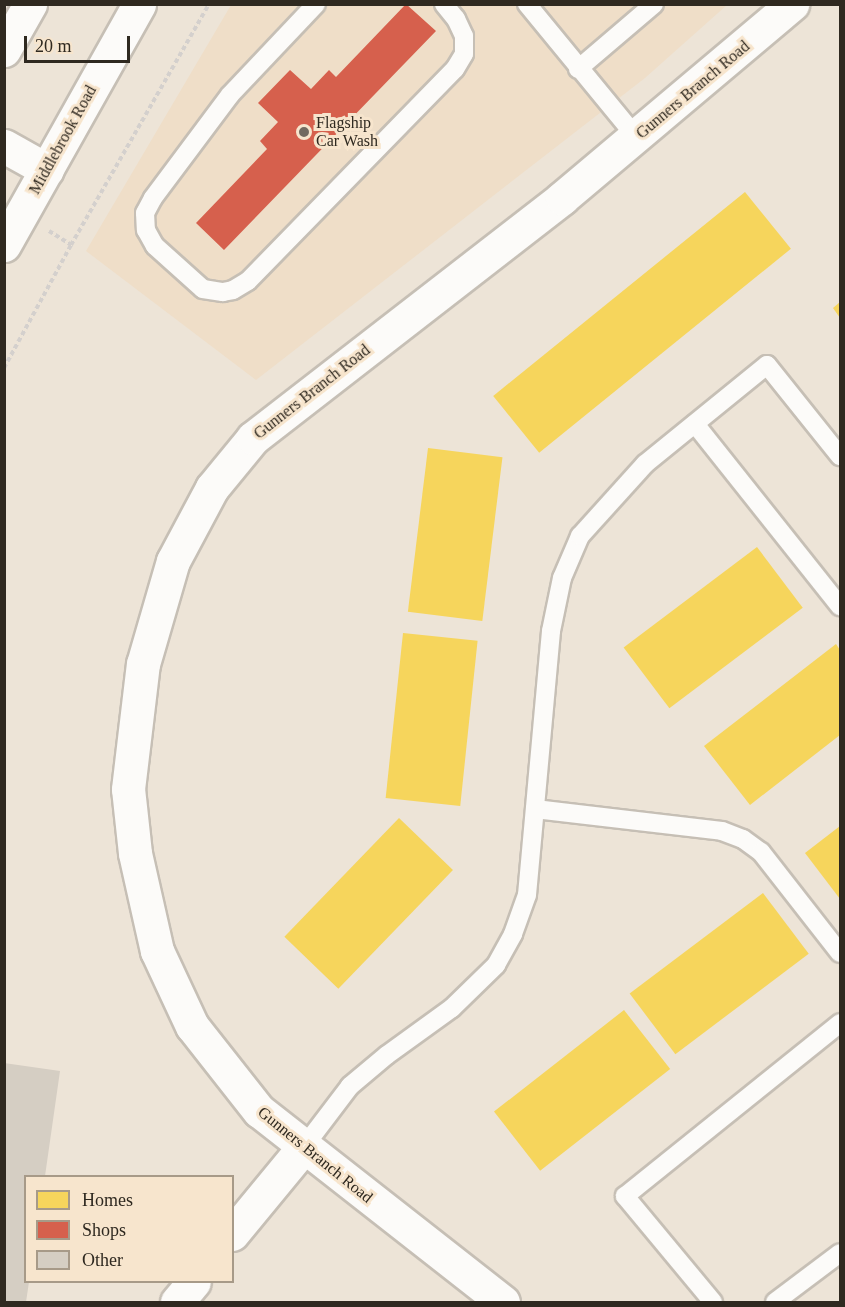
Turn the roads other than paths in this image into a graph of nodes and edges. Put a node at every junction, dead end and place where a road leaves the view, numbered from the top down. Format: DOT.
graph roads {
  1 [pos="30,4"];
  2 [pos="139,4"];
  3 [pos="316,4"];
  4 [pos="444,4"];
  5 [pos="527,4"];
  6 [pos="654,4"];
  7 [pos="792,4"];
  8 [pos="4,50"];
  9 [pos="579,69"];
  10 [pos="637,138"];
  11 [pos="4,146"];
  12 [pos="47,170"];
  13 [pos="4,245"];
  14 [pos="695,424"];
  15 [pos="840,456"];
  16 [pos="840,606"];
  17 [pos="535,809"];
  18 [pos="840,953"];
  19 [pos="840,1023"];
  20 [pos="303,1148"];
  21 [pos="234,1232"];
  22 [pos="840,1253"];
  23 [pos="192,1283"];
  24 [pos="177,1302"];
  25 [pos="503,1302"];
  26 [pos="713,1302"];
  27 [pos="775,1302"];
  1 -- 8 [label="street"];
  2 -- 12 [label="street, Middlebrook Road"];
  3 -- 4 [label="lane"];
  5 -- 9 [label="lane"];
  6 -- 9 [label="lane"];
  7 -- 10 [label="street, Gunners Branch Road"];
  9 -- 10 [label="lane"];
  10 -- 20 [label="street, Gunners Branch Road"];
  11 -- 12 [label="street"];
  12 -- 13 [label="street, Middlebrook Road"];
  14 -- 15 [label="lane"];
  14 -- 16 [label="lane"];
  14 -- 17 [label="lane"];
  17 -- 18 [label="lane"];
  17 -- 20 [label="lane"];
  19 -- 26 [label="lane"];
  20 -- 21 [label="street"];
  20 -- 25 [label="street, Gunners Branch Road"];
  22 -- 27 [label="lane"];
  23 -- 24 [label="street"];
}
